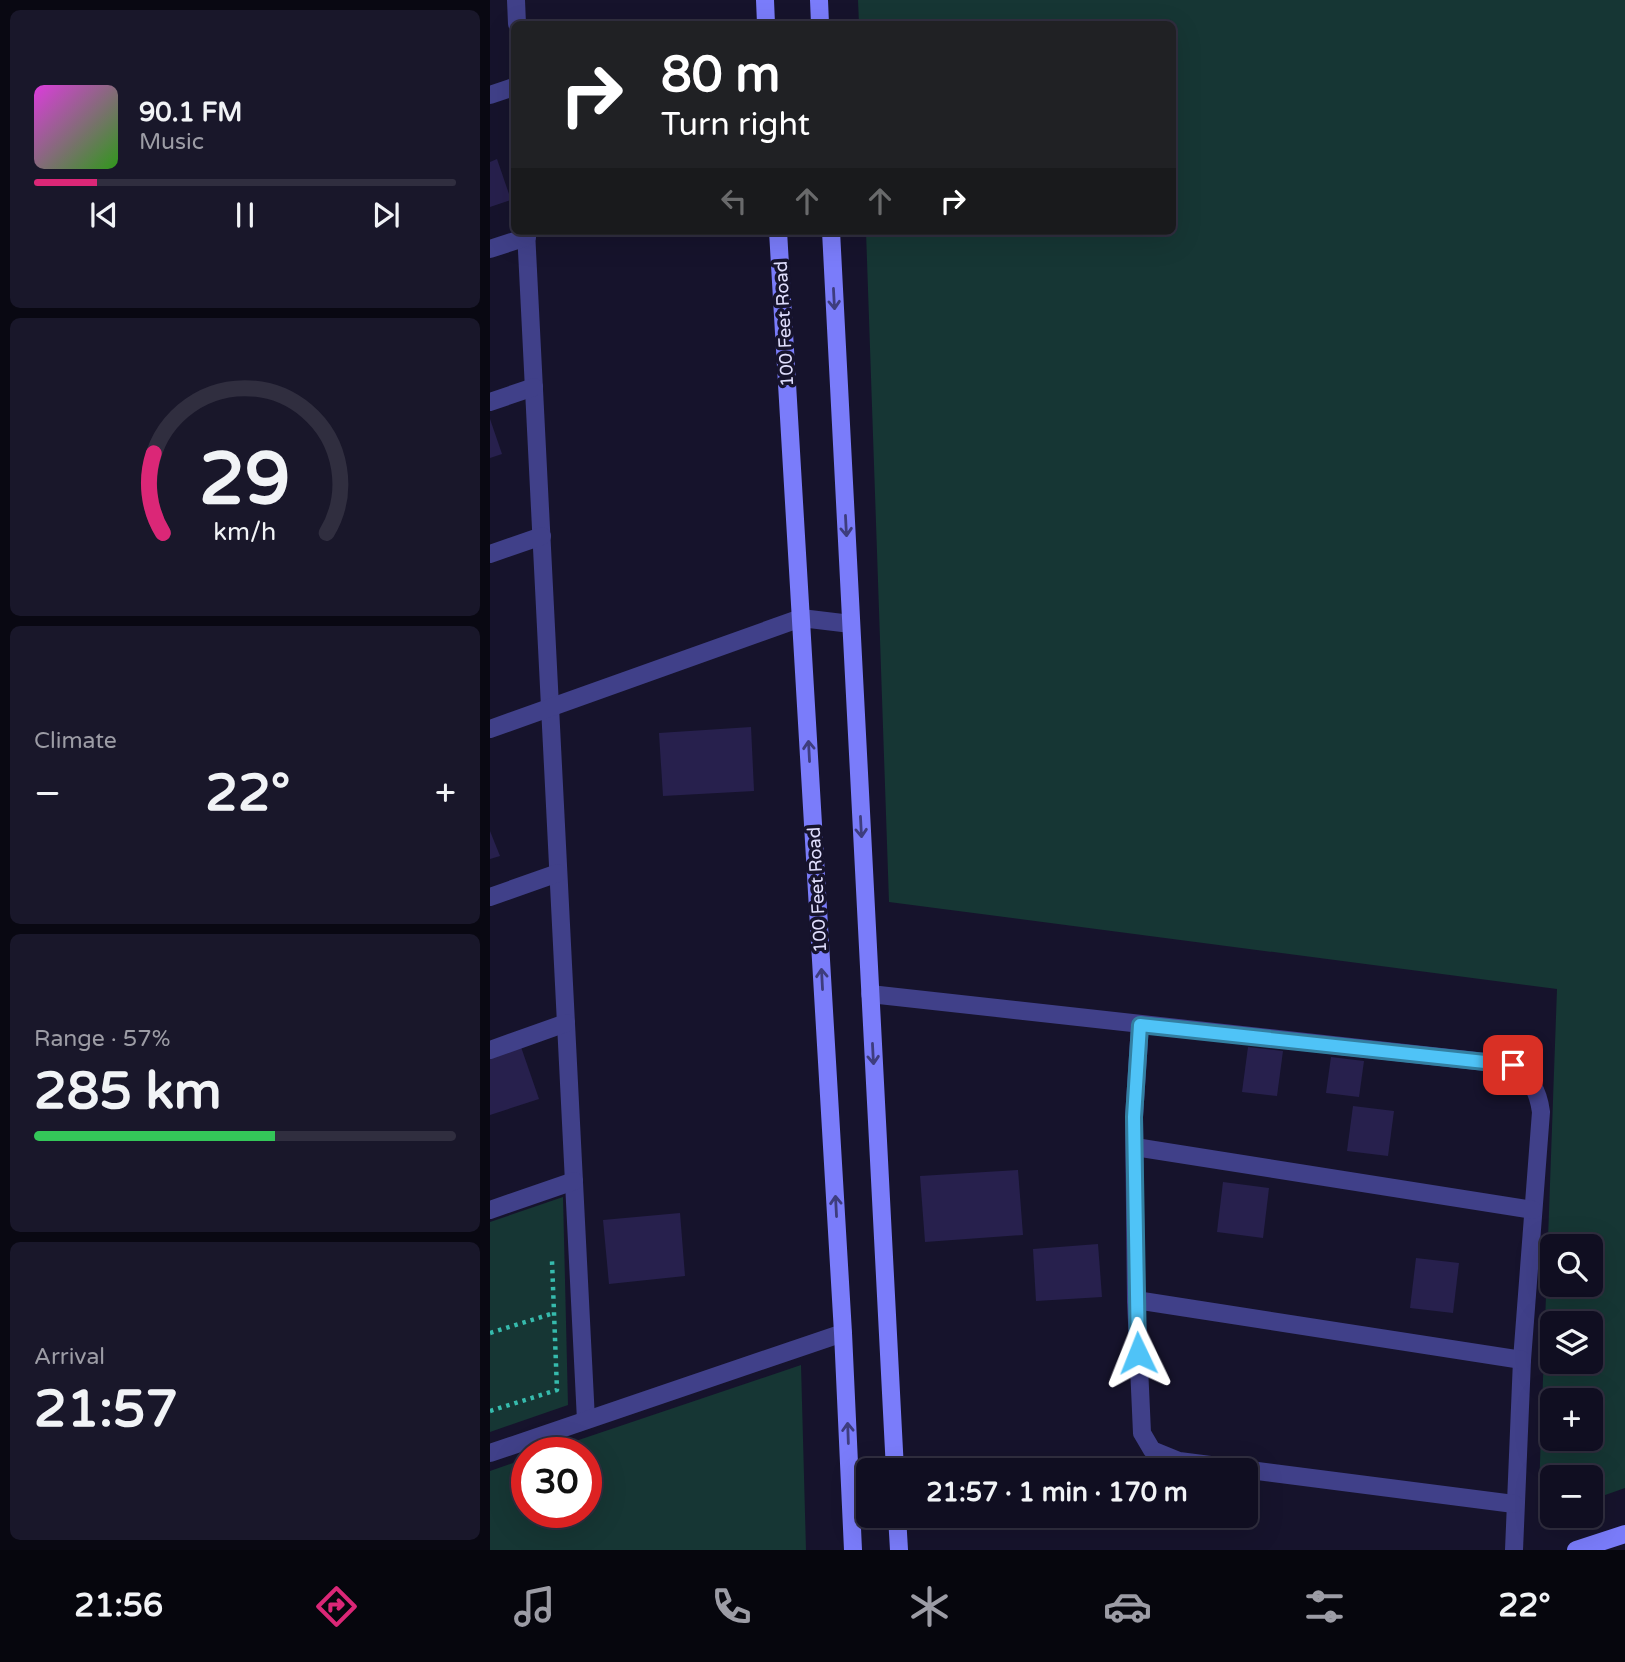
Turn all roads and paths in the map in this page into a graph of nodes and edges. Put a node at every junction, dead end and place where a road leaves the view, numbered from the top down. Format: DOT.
graph roads {
  1 [pos="516,0"];
  2 [pos="765,0"];
  3 [pos="819,0"];
  4 [pos="517,21"];
  5 [pos="766,21"];
  6 [pos="820,21"];
  7 [pos="511,88"];
  8 [pos="490,95"];
  9 [pos="525,235"];
  10 [pos="527,235"];
  11 [pos="778,235"];
  12 [pos="831,235"];
  13 [pos="490,249"];
  14 [pos="534,387"];
  15 [pos="490,402"];
  16 [pos="542,537"];
  17 [pos="490,554"];
  18 [pos="801,618"];
  19 [pos="851,624"];
  20 [pos="550,708"];
  21 [pos="490,729"];
  22 [pos="558,873"];
  23 [pos="490,897"];
  24 [pos="870,994"];
  25 [pos="566,1023"];
  26 [pos="1140,1025"];
  27 [pos="490,1050"];
  28 [pos="1135,1147"];
  29 [pos="574,1181"];
  30 [pos="490,1210"];
  31 [pos="1533,1210"];
  32 [pos="552,1258"];
  33 [pos="1136,1300"];
  34 [pos="554,1313"];
  35 [pos="490,1333"];
  36 [pos="844,1333"];
  37 [pos="1522,1360"];
  38 [pos="490,1411"];
  39 [pos="586,1420"];
  40 [pos="490,1453"];
  41 [pos="894,1458"];
  42 [pos="1514,1504"];
  43 [pos="898,1528"];
  44 [pos="1625,1534"];
  45 [pos="853,1550"];
  46 [pos="899,1550"];
  47 [pos="1514,1550"];
  48 [pos="1576,1550"];
  1 -- 4 [label="street"];
  2 -- 5 [label="main road"];
  3 -- 6 [label="main road"];
  7 -- 8 [label="street"];
  9 -- 13 [label="street"];
  10 -- 14 [label="street"];
  11 -- 18 [label="main road, 100 Feet Road"];
  12 -- 19 [label="main road, one-way"];
  14 -- 15 [label="street"];
  14 -- 16 [label="street"];
  16 -- 17 [label="street"];
  16 -- 20 [label="street"];
  18 -- 19 [label="street"];
  18 -- 20 [label="street"];
  36 -- 18 [label="main road, 100 Feet Road, one-way"];
  19 -- 24 [label="main road, one-way"];
  20 -- 21 [label="street"];
  20 -- 22 [label="street"];
  22 -- 23 [label="street"];
  22 -- 25 [label="street"];
  24 -- 26 [label="street"];
  24 -- 41 [label="main road, one-way"];
  25 -- 27 [label="street"];
  25 -- 29 [label="street"];
  26 -- 28 [label="street"];
  26 -- 31 [label="street"];
  28 -- 31 [label="street"];
  28 -- 33 [label="street"];
  29 -- 30 [label="street"];
  29 -- 39 [label="street"];
  31 -- 37 [label="street"];
  32 -- 34 [label="path"];
  33 -- 37 [label="street"];
  33 -- 42 [label="street"];
  34 -- 35 [label="path"];
  34 -- 38 [label="path"];
  36 -- 39 [label="street"];
  45 -- 36 [label="main road, 100 Feet Road, one-way"];
  37 -- 42 [label="street"];
  39 -- 40 [label="street"];
  42 -- 47 [label="street"];
  43 -- 46 [label="main road"];
  44 -- 48 [label="main road"];
}
